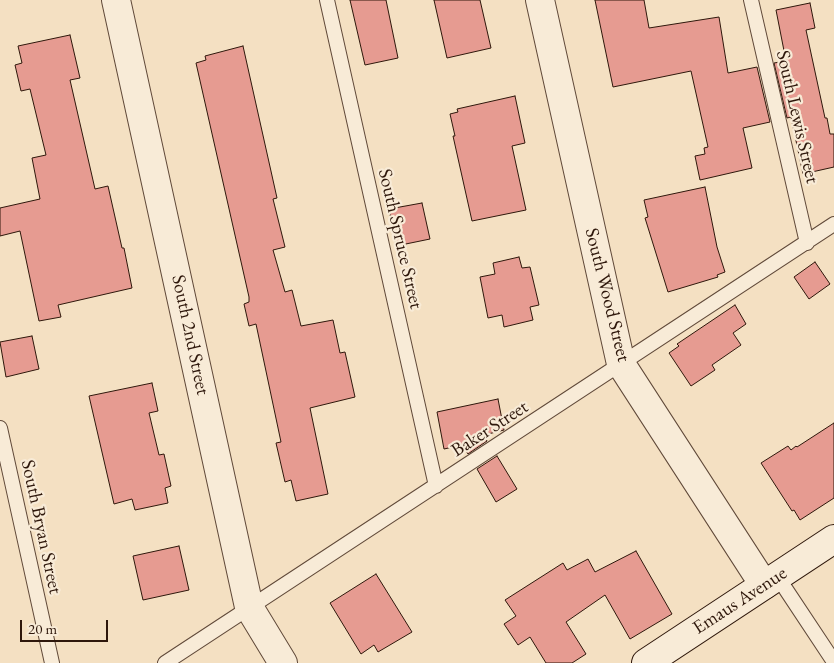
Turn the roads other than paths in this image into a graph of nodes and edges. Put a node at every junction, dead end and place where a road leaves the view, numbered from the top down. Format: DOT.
graph roads {
  1 [pos="116,0"];
  2 [pos="327,0"];
  3 [pos="540,0"];
  4 [pos="750,0"];
  5 [pos="834,224"];
  6 [pos="807,243"];
  7 [pos="622,364"];
  8 [pos="0,428"];
  9 [pos="436,486"];
  10 [pos="834,539"];
  11 [pos="771,581"];
  12 [pos="249,607"];
  13 [pos="834,662"];
  14 [pos="52,663"];
  15 [pos="165,663"];
  16 [pos="283,663"];
  17 [pos="646,663"];
  1 -- 12 [label="street, South 2nd Street"];
  2 -- 9 [label="lane, South Spruce Street"];
  3 -- 7 [label="street, South Wood Street"];
  4 -- 6 [label="lane, South Lewis Street"];
  5 -- 6 [label="lane, Baker Street"];
  6 -- 7 [label="lane, Baker Street"];
  7 -- 9 [label="lane, Baker Street"];
  7 -- 11 [label="street, South Wood Street"];
  8 -- 14 [label="lane, South Bryan Street"];
  9 -- 12 [label="lane, Baker Street"];
  10 -- 11 [label="street, Emaus Avenue"];
  11 -- 13 [label="lane, South Wood Street"];
  11 -- 17 [label="street, Emaus Avenue"];
  12 -- 15 [label="lane, Baker Street"];
  12 -- 16 [label="street, South 2nd Street"];
}
